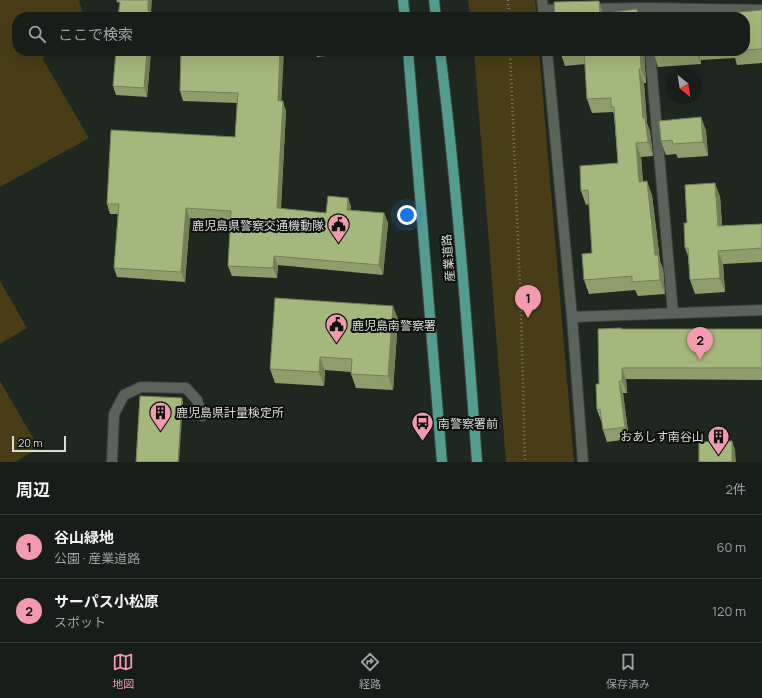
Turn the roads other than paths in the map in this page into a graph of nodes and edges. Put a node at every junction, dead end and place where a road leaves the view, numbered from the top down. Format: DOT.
graph roads {
  1 [pos="403,0"];
  2 [pos="434,0"];
  3 [pos="543,9"];
  4 [pos="762,10"];
  5 [pos="404,12"];
  6 [pos="435,12"];
  7 [pos="629,12"];
  8 [pos="685,12"];
  9 [pos="408,56"];
  10 [pos="441,56"];
  11 [pos="547,56"];
  12 [pos="650,56"];
  13 [pos="762,310"];
  14 [pos="673,313"];
  15 [pos="572,317"];
  16 [pos="202,416"];
  17 [pos="112,462"];
  18 [pos="442,462"];
  19 [pos="477,462"];
  20 [pos="583,462"];
  1 -- 5 [label="main road"];
  2 -- 6 [label="main road"];
  3 -- 7 [label="street"];
  4 -- 8 [label="street"];
  9 -- 18 [label="main road, 産業道路"];
  10 -- 19 [label="main road, 産業道路"];
  11 -- 15 [label="street"];
  12 -- 14 [label="street"];
  13 -- 14 [label="street"];
  14 -- 15 [label="street"];
  15 -- 20 [label="street"];
  16 -- 17 [label="street"];
}
